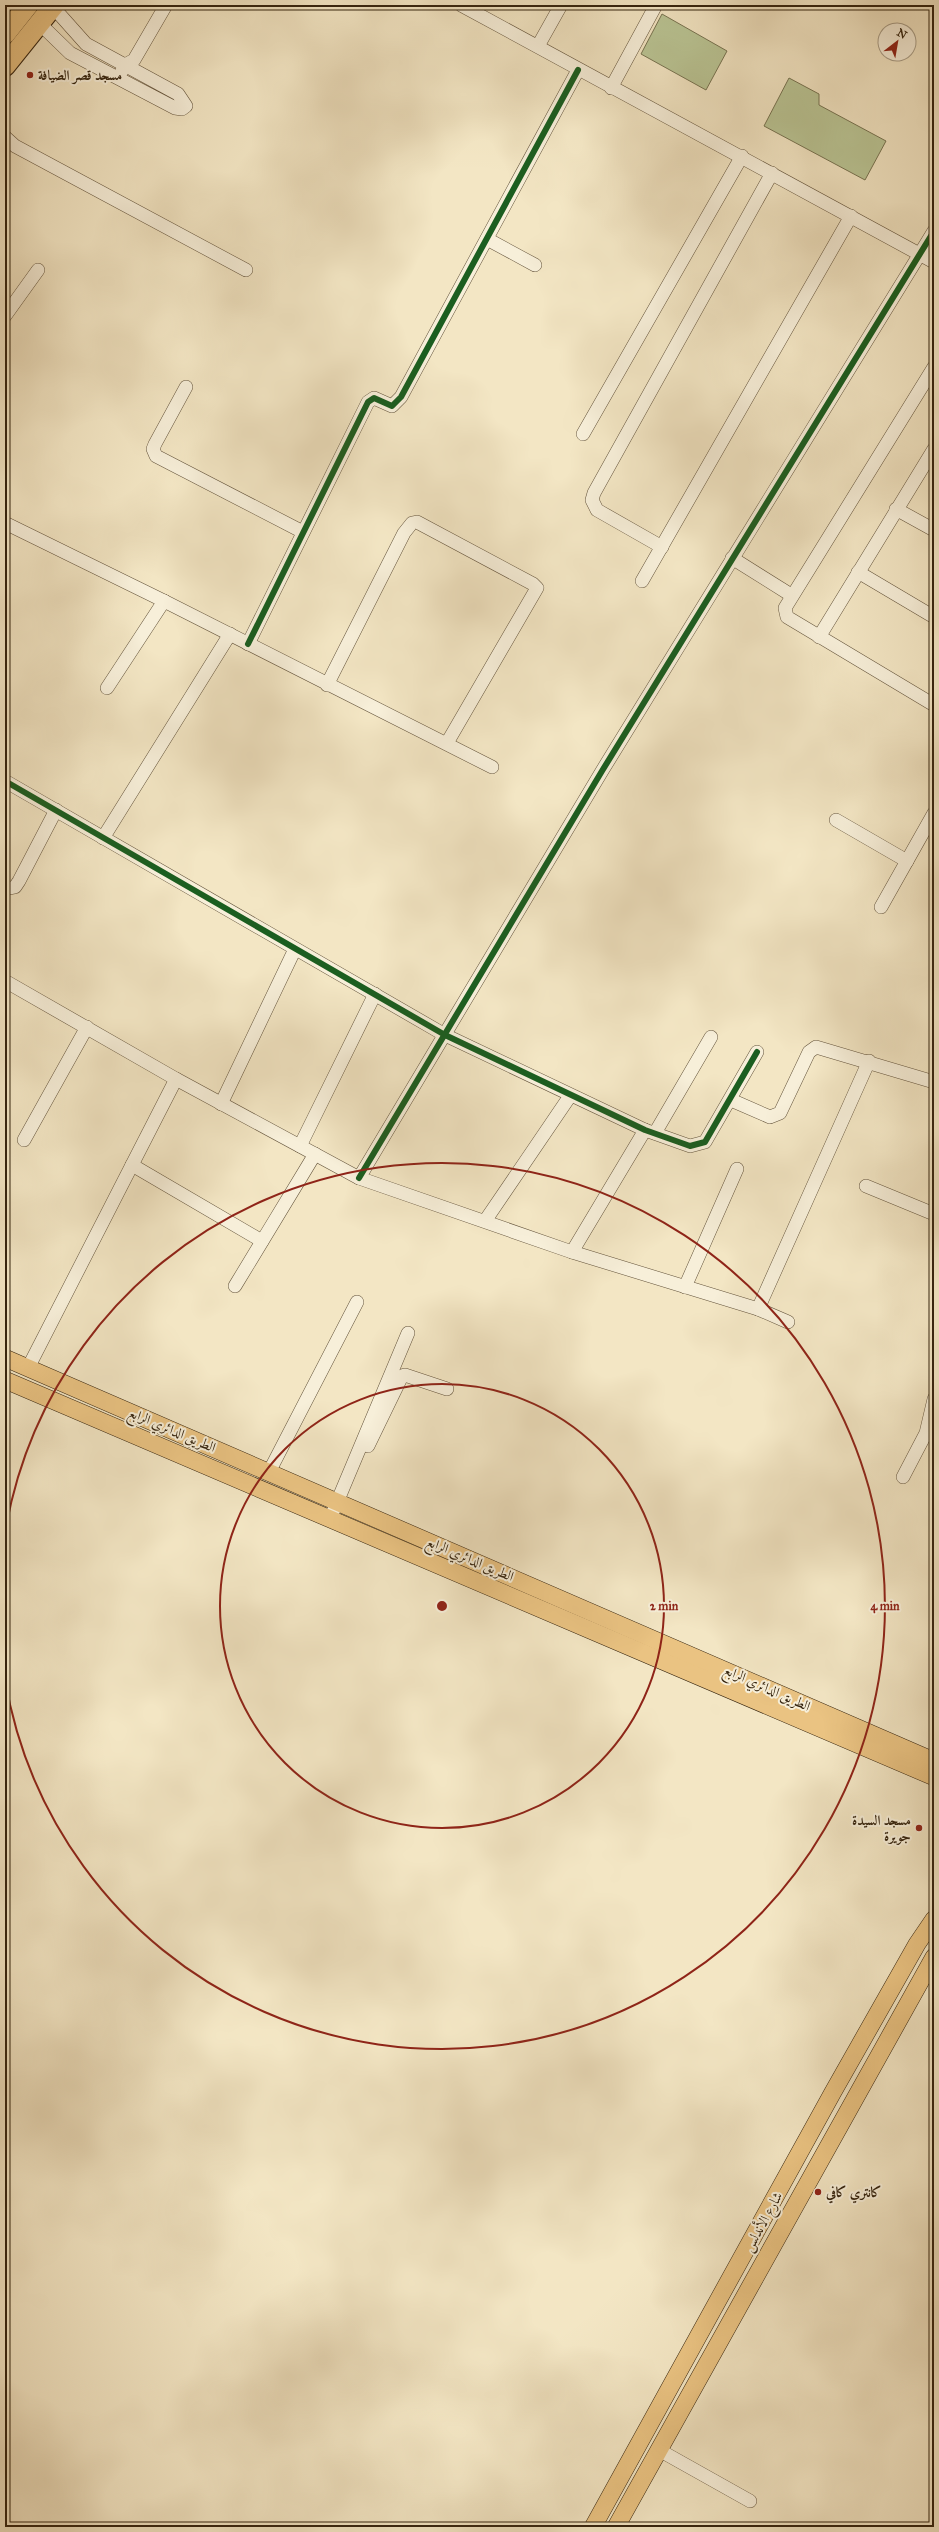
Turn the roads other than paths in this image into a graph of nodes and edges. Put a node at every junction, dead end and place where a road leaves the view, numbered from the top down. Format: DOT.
graph roads {
  1 [pos="28,5"];
  2 [pos="166,5"];
  3 [pos="462,5"];
  4 [pos="561,5"];
  5 [pos="656,5"];
  6 [pos="54,6"];
  7 [pos="39,23"];
  8 [pos="5,34"];
  9 [pos="86,44"];
  10 [pos="538,46"];
  11 [pos="78,58"];
  12 [pos="5,66"];
  13 [pos="132,66"];
  14 [pos="578,70"];
  15 [pos="118,78"];
  16 [pos="130,85"];
  17 [pos="611,88"];
  18 [pos="5,137"];
  19 [pos="742,156"];
  20 [pos="772,173"];
  21 [pos="851,216"];
  22 [pos="934,231"];
  23 [pos="486,239"];
  24 [pos="920,254"];
  25 [pos="934,262"];
  26 [pos="535,265"];
  27 [pos="38,270"];
  28 [pos="246,270"];
  29 [pos="5,316"];
  30 [pos="934,367"];
  31 [pos="186,387"];
  32 [pos="583,434"];
  33 [pos="934,449"];
  34 [pos="896,509"];
  35 [pos="5,523"];
  36 [pos="934,530"];
  37 [pos="303,532"];
  38 [pos="662,546"];
  39 [pos="732,558"];
  40 [pos="858,572"];
  41 [pos="642,581"];
  42 [pos="791,595"];
  43 [pos="164,601"];
  44 [pos="934,617"];
  45 [pos="230,634"];
  46 [pos="819,637"];
  47 [pos="248,644"];
  48 [pos="328,685"];
  49 [pos="107,688"];
  50 [pos="934,705"];
  51 [pos="447,743"];
  52 [pos="492,767"];
  53 [pos="5,780"];
  54 [pos="56,810"];
  55 [pos="934,813"];
  56 [pos="836,820"];
  57 [pos="103,838"];
  58 [pos="907,861"];
  59 [pos="5,889"];
  60 [pos="881,907"];
  61 [pos="295,949"];
  62 [pos="5,981"];
  63 [pos="375,994"];
  64 [pos="87,1027"];
  65 [pos="445,1035"];
  66 [pos="711,1036"];
  67 [pos="757,1052"];
  68 [pos="869,1062"];
  69 [pos="176,1079"];
  70 [pos="934,1082"];
  71 [pos="570,1096"];
  72 [pos="730,1100"];
  73 [pos="221,1104"];
  74 [pos="650,1132"];
  75 [pos="24,1140"];
  76 [pos="300,1146"];
  77 [pos="315,1154"];
  78 [pos="132,1165"];
  79 [pos="737,1169"];
  80 [pos="359,1178"];
  81 [pos="866,1186"];
  82 [pos="934,1214"];
  83 [pos="485,1221"];
  84 [pos="262,1241"];
  85 [pos="572,1252"];
  86 [pos="235,1286"];
  87 [pos="685,1287"];
  88 [pos="357,1302"];
  89 [pos="758,1309"];
  90 [pos="788,1322"];
  91 [pos="408,1333"];
  92 [pos="5,1358"];
  93 [pos="28,1368"];
  94 [pos="5,1380"];
  95 [pos="447,1389"];
  96 [pos="85,1393"];
  97 [pos="934,1400"];
  98 [pos="75,1410"];
  99 [pos="269,1472"];
  100 [pos="903,1477"];
  101 [pos="341,1504"];
  102 [pos="330,1519"];
  103 [pos="934,1761"];
  104 [pos="915,1769"];
  105 [pos="934,1777"];
  106 [pos="934,1783"];
  107 [pos="934,1919"];
  108 [pos="934,1957"];
  109 [pos="875,2018"];
  110 [pos="894,2029"];
  111 [pos="659,2450"];
  112 [pos="750,2501"];
  113 [pos="593,2527"];
  114 [pos="616,2527"];
  1 -- 8 [label="highway"];
  2 -- 13 [label="street"];
  3 -- 10 [label="street"];
  4 -- 10 [label="street"];
  5 -- 17 [label="street"];
  6 -- 7 [label="highway"];
  6 -- 9 [label="street"];
  7 -- 11 [label="street"];
  7 -- 12 [label="highway"];
  9 -- 11 [label="street"];
  9 -- 13 [label="street"];
  10 -- 14 [label="street"];
  11 -- 15 [label="street"];
  13 -- 15 [label="street"];
  13 -- 16 [label="street"];
  13 -- 16 [label="street"];
  14 -- 17 [label="street"];
  14 -- 23 [label="street"];
  15 -- 16 [label="street"];
  17 -- 19 [label="street"];
  18 -- 28 [label="street"];
  19 -- 20 [label="street"];
  19 -- 32 [label="street"];
  20 -- 21 [label="street"];
  20 -- 38 [label="street"];
  21 -- 24 [label="street"];
  21 -- 38 [label="street"];
  22 -- 24 [label="street"];
  23 -- 26 [label="street"];
  23 -- 37 [label="street"];
  24 -- 25 [label="street"];
  24 -- 39 [label="street"];
  27 -- 29 [label="street"];
  30 -- 42 [label="street"];
  31 -- 37 [label="street"];
  33 -- 34 [label="street"];
  34 -- 36 [label="street"];
  34 -- 40 [label="street"];
  35 -- 43 [label="street"];
  37 -- 47 [label="street"];
  38 -- 41 [label="street"];
  39 -- 42 [label="street"];
  39 -- 65 [label="street"];
  40 -- 44 [label="street"];
  40 -- 46 [label="street"];
  42 -- 46 [label="street"];
  43 -- 45 [label="street"];
  43 -- 49 [label="street"];
  45 -- 47 [label="street"];
  45 -- 57 [label="street"];
  46 -- 50 [label="street"];
  47 -- 48 [label="street"];
  48 -- 51 [label="street"];
  48 -- 51 [label="street"];
  51 -- 52 [label="street"];
  53 -- 54 [label="street"];
  54 -- 57 [label="street"];
  54 -- 59 [label="street"];
  55 -- 58 [label="street"];
  56 -- 58 [label="street"];
  57 -- 61 [label="street"];
  58 -- 60 [label="street"];
  61 -- 63 [label="street"];
  61 -- 73 [label="street"];
  62 -- 64 [label="street"];
  63 -- 65 [label="street"];
  63 -- 76 [label="street"];
  64 -- 69 [label="street"];
  64 -- 75 [label="street"];
  65 -- 71 [label="street"];
  65 -- 80 [label="street"];
  66 -- 74 [label="street"];
  67 -- 72 [label="street"];
  68 -- 70 [label="street"];
  68 -- 72 [label="street"];
  68 -- 89 [label="street"];
  69 -- 73 [label="street"];
  69 -- 78 [label="street"];
  71 -- 74 [label="street"];
  71 -- 83 [label="street"];
  72 -- 74 [label="street"];
  73 -- 76 [label="street"];
  74 -- 85 [label="street"];
  76 -- 77 [label="street"];
  77 -- 80 [label="street"];
  77 -- 84 [label="street"];
  78 -- 84 [label="street"];
  78 -- 93 [label="street"];
  79 -- 87 [label="street"];
  80 -- 83 [label="street"];
  81 -- 82 [label="street"];
  83 -- 85 [label="street"];
  84 -- 86 [label="street"];
  85 -- 87 [label="street"];
  87 -- 89 [label="street"];
  88 -- 99 [label="street"];
  89 -- 90 [label="street"];
  91 -- 101 [label="street"];
  92 -- 93 [label="main road, الطريق الدائري الرابع"];
  93 -- 96 [label="main road, الطريق الدائري الرابع"];
  94 -- 98 [label="main road, الطريق الدائري الرابع"];
  95 -- 101 [label="street"];
  96 -- 98 [label="main road"];
  96 -- 99 [label="main road, الطريق الدائري الرابع"];
  97 -- 100 [label="street"];
  98 -- 102 [label="main road, الطريق الدائري الرابع"];
  99 -- 101 [label="main road, الطريق الدائري الرابع"];
  101 -- 102 [label="street"];
  101 -- 103 [label="main road, الطريق الدائري الرابع"];
  102 -- 104 [label="main road, الطريق الدائري الرابع"];
  104 -- 105 [label="main road, الطريق الدائري الرابع"];
  104 -- 106 [label="main road"];
  107 -- 109 [label="main road, شارع الأندلس"];
  108 -- 110 [label="main road, شارع الأندلس"];
  109 -- 110 [label="main road"];
  109 -- 113 [label="main road, شارع الأندلس"];
  110 -- 111 [label="main road, شارع الأندلس"];
  111 -- 112 [label="street"];
  111 -- 114 [label="main road, شارع الأندلس"];
}
